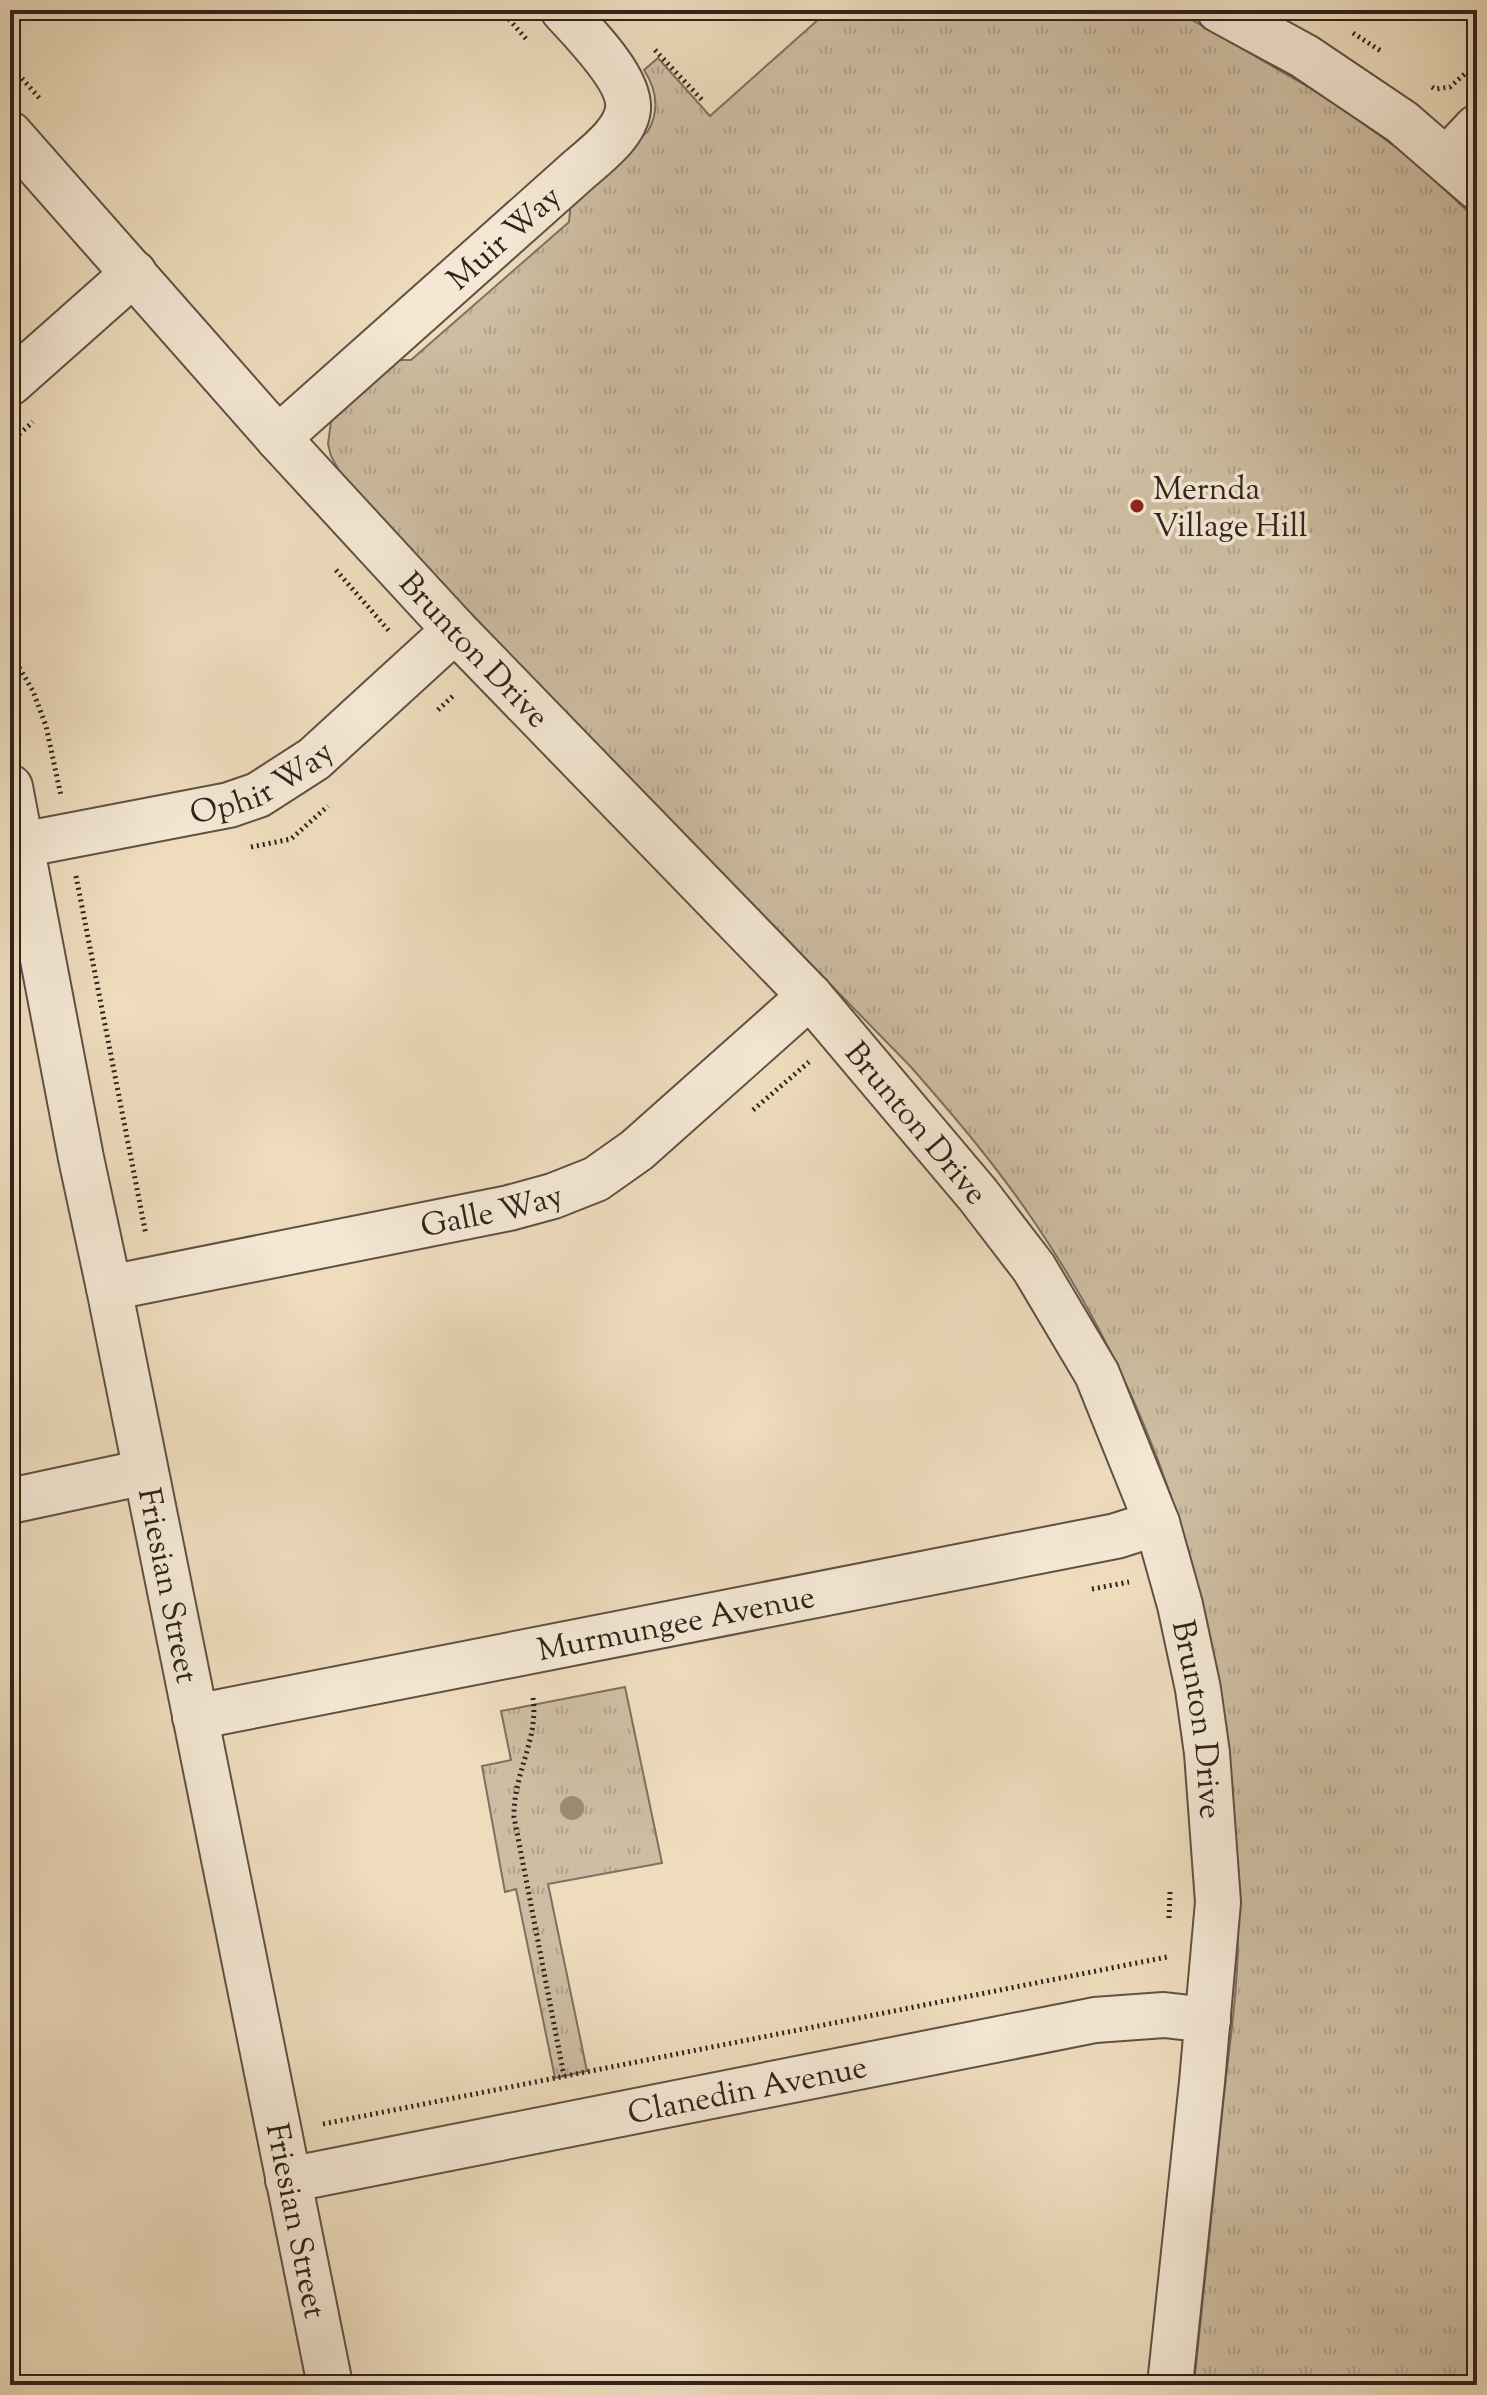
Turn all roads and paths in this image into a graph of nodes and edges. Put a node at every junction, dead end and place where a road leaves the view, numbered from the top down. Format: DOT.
graph roads {
  1 [pos="563,10"];
  2 [pos="1219,10"];
  3 [pos="1350,31"];
  4 [pos="1386,54"];
  5 [pos="1477,63"];
  6 [pos="1421,79"];
  7 [pos="1477,127"];
  8 [pos="10,134"];
  9 [pos="1462,173"];
  10 [pos="134,273"];
  11 [pos="10,383"];
  12 [pos="278,438"];
  13 [pos="327,561"];
  14 [pos="387,628"];
  15 [pos="455,630"];
  16 [pos="376,638"];
  17 [pos="419,664"];
  18 [pos="454,695"];
  19 [pos="10,787"];
  20 [pos="74,788"];
  21 [pos="60,791"];
  22 [pos="21,845"];
  23 [pos="810,996"];
  24 [pos="777,1025"];
  25 [pos="820,1072"];
  26 [pos="109,1288"];
  27 [pos="145,1472"];
  28 [pos="10,1501"];
  29 [pos="1157,1523"];
  30 [pos="1116,1536"];
  31 [pos="1132,1596"];
  32 [pos="533,1698"];
  33 [pos="195,1717"];
  34 [pos="1171,1884"];
  35 [pos="1169,1928"];
  36 [pos="1168,1943"];
  37 [pos="1167,1957"];
  38 [pos="1164,2015"];
  39 [pos="1208,2020"];
  40 [pos="564,2076"];
  41 [pos="323,2124"];
  42 [pos="288,2180"];
  43 [pos="330,2385"];
  44 [pos="1170,2385"];
  1 -- 12 [label="street, Muir Way"];
  2 -- 9 [label="street"];
  3 -- 4 [label="path"];
  5 -- 6 [label="path"];
  7 -- 9 [label="street"];
  8 -- 10 [label="street, Brunton Drive"];
  10 -- 11 [label="street"];
  10 -- 12 [label="street, Brunton Drive"];
  12 -- 15 [label="street, Brunton Drive"];
  13 -- 14 [label="path"];
  14 -- 16 [label="path"];
  14 -- 17 [label="path"];
  15 -- 17 [label="street, Ophir Way"];
  15 -- 23 [label="street, Brunton Drive"];
  17 -- 18 [label="path"];
  17 -- 22 [label="street, Ophir Way"];
  19 -- 22 [label="street, Friesian Street"];
  20 -- 21 [label="path"];
  22 -- 26 [label="street, Friesian Street"];
  23 -- 24 [label="street, Galle Way"];
  23 -- 29 [label="street, Brunton Drive"];
  24 -- 25 [label="path"];
  24 -- 26 [label="street, Galle Way"];
  26 -- 27 [label="street, Friesian Street"];
  27 -- 28 [label="street"];
  27 -- 33 [label="street, Friesian Street"];
  29 -- 30 [label="street, Murmungee Avenue"];
  29 -- 39 [label="street, Brunton Drive"];
  30 -- 31 [label="path"];
  30 -- 33 [label="street, Murmungee Avenue"];
  32 -- 40 [label="path"];
  33 -- 42 [label="street, Friesian Street"];
  34 -- 35 [label="path"];
  36 -- 37 [label="path"];
  37 -- 38 [label="path"];
  37 -- 40 [label="path"];
  38 -- 39 [label="street, Clanedin Avenue"];
  38 -- 42 [label="street, Clanedin Avenue"];
  39 -- 44 [label="street, Brunton Drive"];
  40 -- 41 [label="path"];
  42 -- 43 [label="street, Friesian Street"];
}
